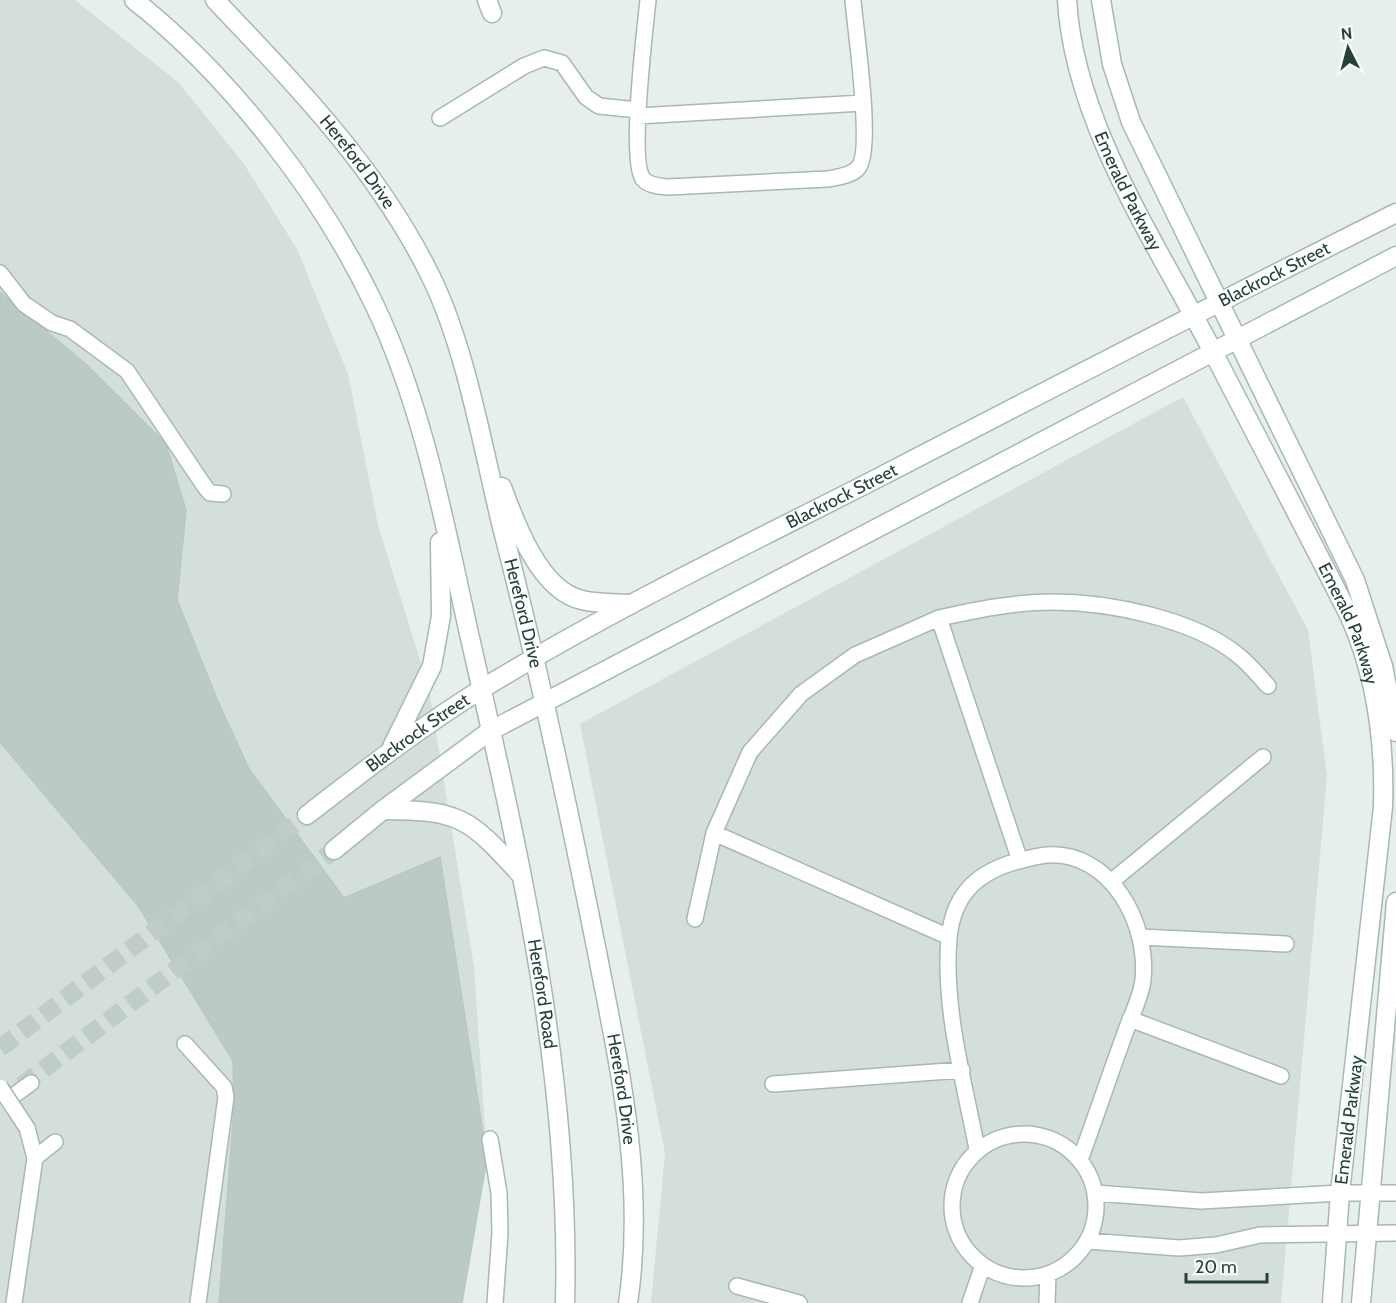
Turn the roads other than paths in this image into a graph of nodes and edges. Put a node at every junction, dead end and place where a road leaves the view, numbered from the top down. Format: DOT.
graph roads {
  1 [pos="134,0"];
  2 [pos="215,0"];
  3 [pos="648,0"];
  4 [pos="853,0"];
  5 [pos="1067,0"];
  6 [pos="1101,0"];
  7 [pos="863,102"];
  8 [pos="638,113"];
  9 [pos="440,118"];
  10 [pos="1396,213"];
  11 [pos="1396,256"];
  12 [pos="0,273"];
  13 [pos="1218,303"];
  14 [pos="1192,316"];
  15 [pos="1237,337"];
  16 [pos="1212,350"];
  17 [pos="472,407"];
  18 [pos="434,482"];
  19 [pos="223,494"];
  20 [pos="633,604"];
  21 [pos="939,618"];
  22 [pos="535,657"];
  23 [pos="1268,686"];
  24 [pos="482,689"];
  25 [pos="545,701"];
  26 [pos="490,731"];
  27 [pos="1396,732"];
  28 [pos="390,752"];
  29 [pos="1263,757"];
  30 [pos="383,810"];
  31 [pos="308,815"];
  32 [pos="714,834"];
  33 [pos="334,850"];
  34 [pos="1020,861"];
  35 [pos="522,876"];
  36 [pos="1112,881"];
  37 [pos="1396,902"];
  38 [pos="695,919"];
  39 [pos="949,937"];
  40 [pos="1141,937"];
  41 [pos="1286,944"];
  42 [pos="1130,1018"];
  43 [pos="185,1044"];
  44 [pos="962,1070"];
  45 [pos="1281,1076"];
  46 [pos="31,1083"];
  47 [pos="773,1084"];
  48 [pos="4,1093"];
  49 [pos="490,1139"];
  50 [pos="55,1142"];
  51 [pos="977,1149"];
  52 [pos="35,1158"];
  53 [pos="1080,1160"];
  54 [pos="1096,1192"];
  55 [pos="1340,1193"];
  56 [pos="1371,1193"];
  57 [pos="1396,1193"];
  58 [pos="1396,1233"];
  59 [pos="1336,1234"];
  60 [pos="1368,1234"];
  61 [pos="1088,1241"];
  62 [pos="983,1265"];
  63 [pos="1048,1274"];
  64 [pos="737,1286"];
  65 [pos="14,1303"];
  66 [pos="198,1303"];
  67 [pos="495,1303"];
  68 [pos="565,1303"];
  69 [pos="628,1303"];
  70 [pos="799,1303"];
  71 [pos="970,1303"];
  72 [pos="1047,1303"];
  73 [pos="1332,1303"];
  74 [pos="1361,1303"];
  1 -- 18 [label="street"];
  2 -- 17 [label="street, Hereford Drive"];
  3 -- 8 [label="lane"];
  4 -- 7 [label="lane"];
  5 -- 14 [label="street, Emerald Parkway"];
  6 -- 13 [label="street, Emerald Parkway"];
  7 -- 8 [label="lane"];
  7 -- 8 [label="lane"];
  8 -- 9 [label="lane"];
  10 -- 13 [label="street, Blackrock Street"];
  11 -- 15 [label="street"];
  12 -- 19 [label="lane"];
  13 -- 14 [label="street, Blackrock Street"];
  13 -- 15 [label="street, Emerald Parkway"];
  14 -- 16 [label="street, Emerald Parkway"];
  14 -- 20 [label="street, Blackrock Street"];
  15 -- 16 [label="street"];
  15 -- 27 [label="street, Emerald Parkway"];
  16 -- 25 [label="street"];
  16 -- 55 [label="street, Emerald Parkway"];
  17 -- 20 [label="street"];
  17 -- 22 [label="street, Hereford Drive"];
  18 -- 24 [label="street"];
  18 -- 28 [label="street"];
  20 -- 22 [label="street, Blackrock Street"];
  21 -- 23 [label="lane"];
  21 -- 32 [label="lane"];
  21 -- 34 [label="lane"];
  22 -- 24 [label="street, Blackrock Street"];
  22 -- 25 [label="street, Hereford Drive"];
  24 -- 26 [label="street, Hereford Road"];
  24 -- 28 [label="street, Blackrock Street"];
  25 -- 26 [label="street"];
  25 -- 69 [label="street, Hereford Drive"];
  26 -- 30 [label="street"];
  26 -- 35 [label="street, Hereford Road"];
  28 -- 31 [label="street, Blackrock Street"];
  29 -- 36 [label="lane"];
  30 -- 33 [label="street"];
  30 -- 35 [label="street"];
  32 -- 38 [label="lane"];
  32 -- 39 [label="lane"];
  34 -- 36 [label="lane"];
  34 -- 39 [label="lane"];
  35 -- 68 [label="street, Hereford Road"];
  36 -- 40 [label="lane"];
  37 -- 56 [label="street, Emerald Parkway"];
  39 -- 44 [label="lane"];
  40 -- 41 [label="lane"];
  40 -- 42 [label="lane"];
  42 -- 45 [label="lane"];
  42 -- 53 [label="lane"];
  43 -- 66 [label="lane"];
  44 -- 47 [label="lane"];
  44 -- 51 [label="lane"];
  46 -- 48 [label="lane"];
  48 -- 52 [label="lane, bridge"];
  49 -- 67 [label="lane"];
  50 -- 52 [label="lane"];
  51 -- 53 [label="lane"];
  51 -- 62 [label="lane"];
  52 -- 65 [label="lane"];
  53 -- 54 [label="lane"];
  54 -- 55 [label="lane"];
  54 -- 61 [label="lane"];
  55 -- 56 [label="lane"];
  55 -- 59 [label="street, Emerald Parkway"];
  56 -- 57 [label="lane"];
  56 -- 60 [label="street, Emerald Parkway"];
  58 -- 60 [label="lane"];
  59 -- 60 [label="lane"];
  59 -- 61 [label="lane"];
  59 -- 73 [label="street, Emerald Parkway"];
  60 -- 74 [label="street, Emerald Parkway"];
  61 -- 63 [label="lane"];
  62 -- 63 [label="lane"];
  62 -- 71 [label="lane"];
  63 -- 72 [label="lane"];
  64 -- 70 [label="lane"];
}
